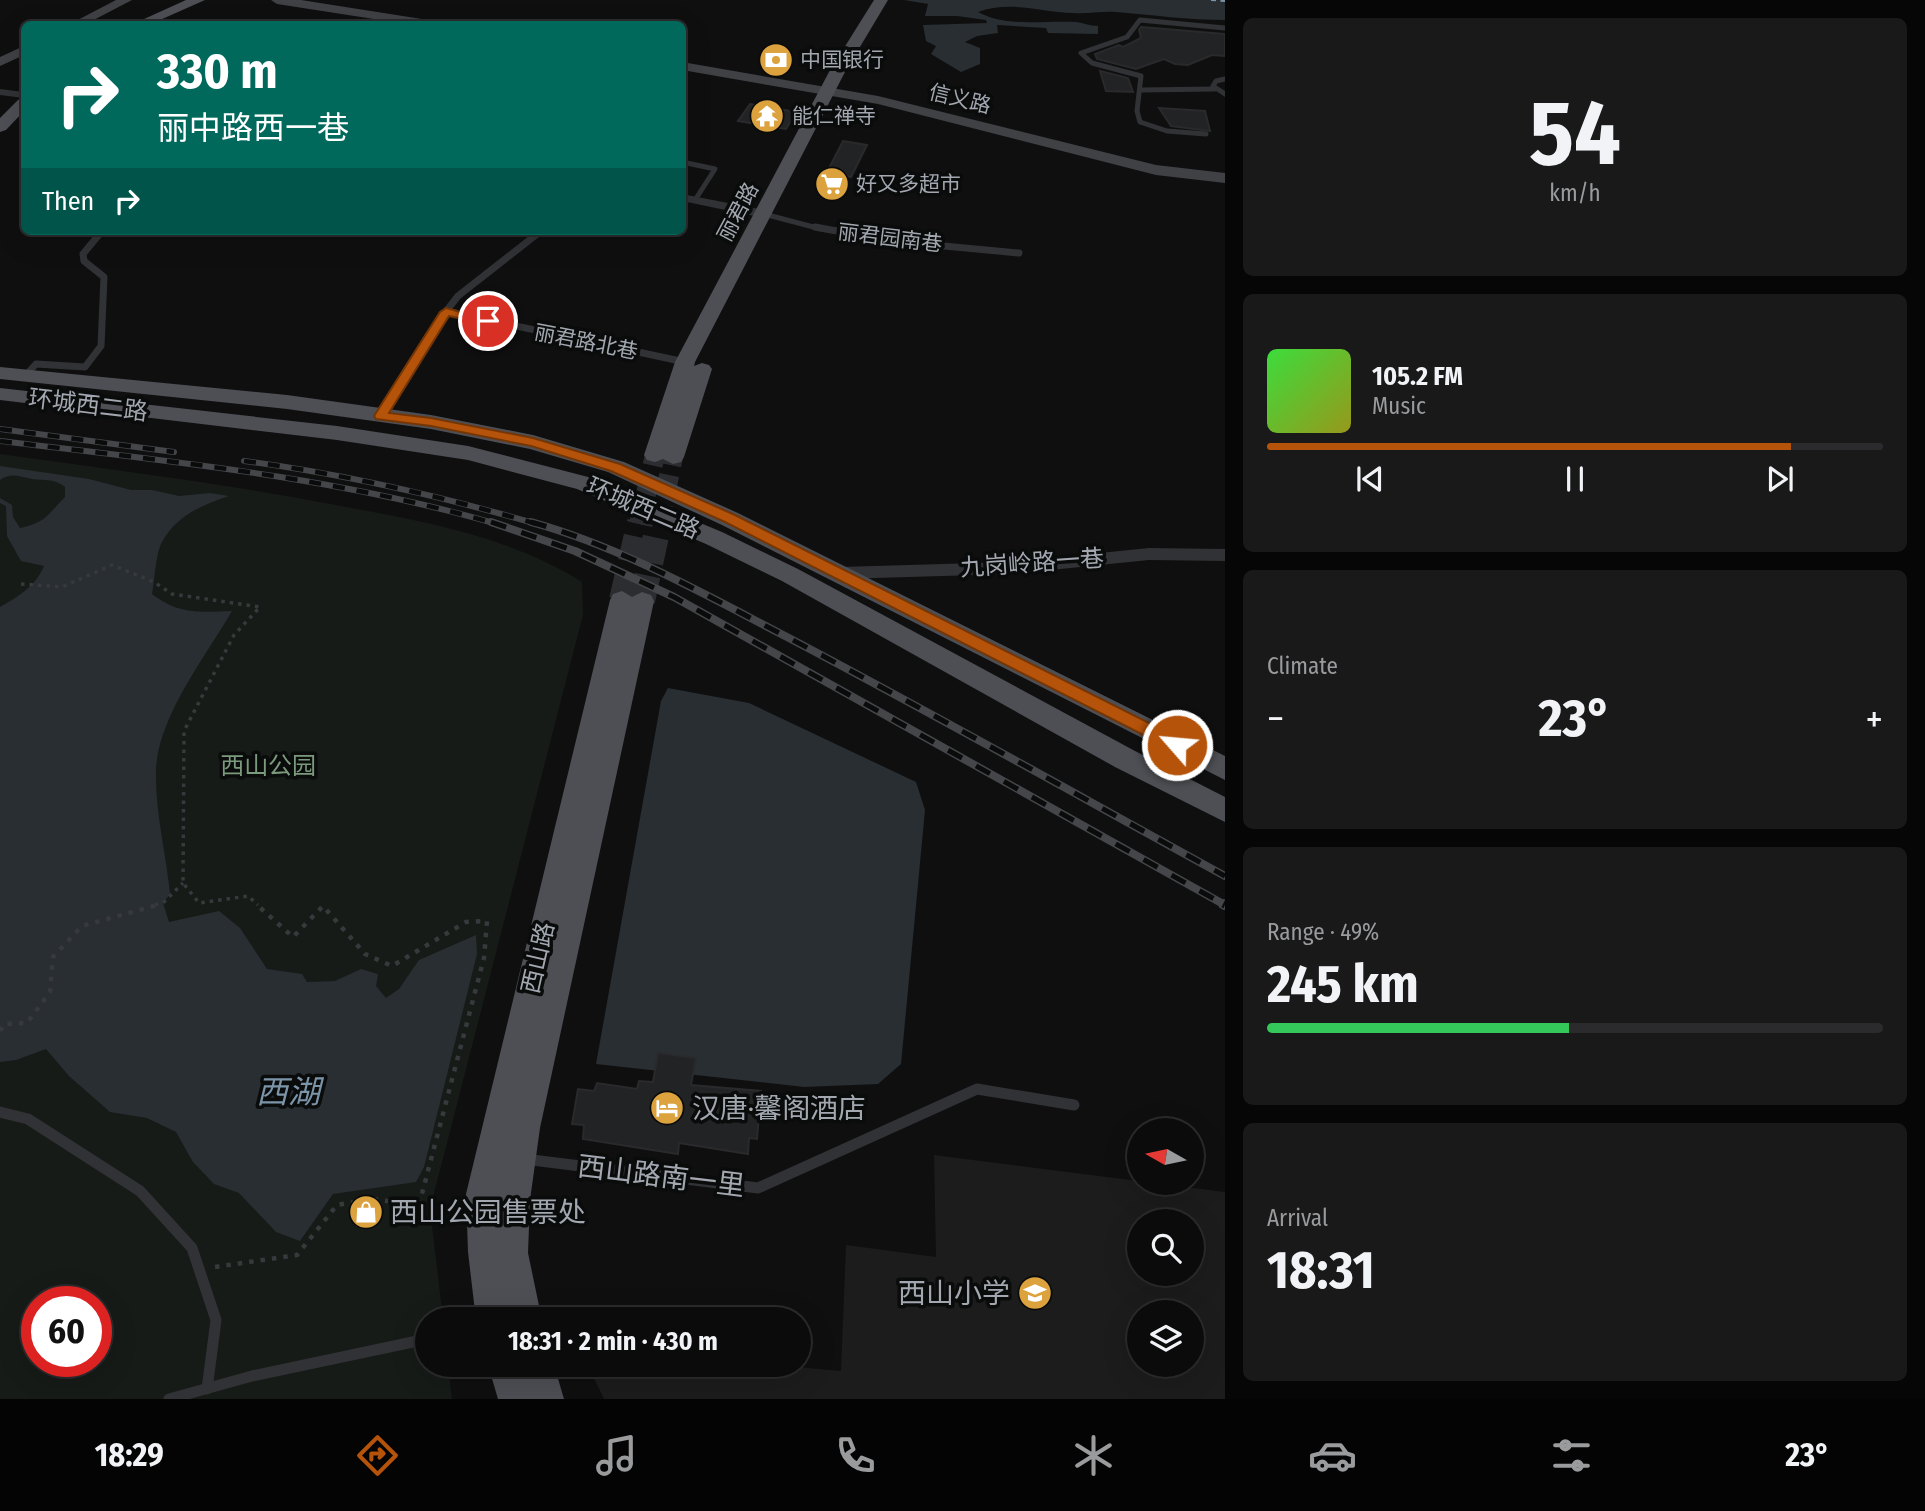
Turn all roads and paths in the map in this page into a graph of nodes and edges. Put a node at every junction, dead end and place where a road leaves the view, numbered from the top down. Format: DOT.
graph roads {
  1 [pos="126,0"];
  2 [pos="198,0"];
  3 [pos="278,0"];
  4 [pos="881,0"];
  5 [pos="892,0"];
  6 [pos="83,21"];
  7 [pos="147,21"];
  8 [pos="409,21"];
  9 [pos="1225,28"];
  10 [pos="21,52"];
  11 [pos="0,62"];
  12 [pos="686,67"];
  13 [pos="1225,79"];
  14 [pos="1215,89"];
  15 [pos="1141,90"];
  16 [pos="835,91"];
  17 [pos="0,92"];
  18 [pos="1225,94"];
  19 [pos="21,95"];
  20 [pos="21,106"];
  21 [pos="0,127"];
  22 [pos="1206,134"];
  23 [pos="686,163"];
  24 [pos="1225,178"];
  25 [pos="689,199"];
  26 [pos="772,216"];
  27 [pos="99,235"];
  28 [pos="536,235"];
  29 [pos="1019,253"];
  30 [pos="446,312"];
  31 [pos="685,362"];
  32 [pos="0,373"];
  33 [pos="25,376"];
  34 [pos="0,394"];
  35 [pos="380,416"];
  36 [pos="654,454"];
  37 [pos="673,457"];
  38 [pos="1225,555"];
  39 [pos="839,573"];
  40 [pos="21,584"];
  41 [pos="632,601"];
  42 [pos="1225,769"];
  43 [pos="1225,810"];
  44 [pos="183,883"];
  45 [pos="0,1031"];
  46 [pos="1074,1105"];
  47 [pos="0,1112"];
  48 [pos="519,1158"];
  49 [pos="199,1269"];
  50 [pos="493,1307"];
  51 [pos="521,1307"];
  52 [pos="415,1342"];
  53 [pos="511,1377"];
  54 [pos="539,1377"];
  55 [pos="207,1389"];
  56 [pos="169,1399"];
  57 [pos="517,1399"];
  58 [pos="545,1399"];
  1 -- 6 [label="street"];
  2 -- 7 [label="main road"];
  3 -- 8 [label="street"];
  4 -- 16 [label="main road, 丽君路"];
  5 -- 16 [label="main road, 丽君路"];
  9 -- 15 [label="lane"];
  10 -- 11 [label="street"];
  12 -- 16 [label="street, 信义路"];
  13 -- 14 [label="lane"];
  14 -- 15 [label="lane"];
  14 -- 18 [label="lane"];
  15 -- 22 [label="lane"];
  16 -- 24 [label="street, 信义路"];
  16 -- 26 [label="main road, 丽君路"];
  17 -- 19 [label="street"];
  20 -- 21 [label="main road"];
  23 -- 25 [label="lane"];
  25 -- 26 [label="street"];
  26 -- 29 [label="lane, 丽君园南巷"];
  26 -- 31 [label="main road, 丽君路"];
  26 -- 37 [label="main road, 丽君路"];
  27 -- 33 [label="lane"];
  28 -- 30 [label="lane"];
  30 -- 31 [label="lane, 丽君路北巷"];
  30 -- 35 [label="lane"];
  31 -- 36 [label="main road, 丽君路"];
  32 -- 33 [label="main road, 环城西二路"];
  33 -- 35 [label="main road, 环城西二路"];
  34 -- 43 [label="main road, 环城西二路"];
  35 -- 39 [label="main road, 环城西二路"];
  38 -- 39 [label="street, 九岗岭路一巷"];
  39 -- 42 [label="main road, 环城西二路"];
  40 -- 44 [label="path"];
  41 -- 48 [label="main road, 西山路"];
  41 -- 50 [label="main road, 西山路"];
  44 -- 45 [label="path"];
  44 -- 49 [label="path"];
  46 -- 48 [label="lane, 西山路南一里"];
  47 -- 49 [label="lane"];
  48 -- 51 [label="main road, 西山路"];
  49 -- 55 [label="lane"];
  52 -- 55 [label="lane"];
  53 -- 57 [label="main road"];
  54 -- 58 [label="main road"];
  55 -- 56 [label="lane"];
}
